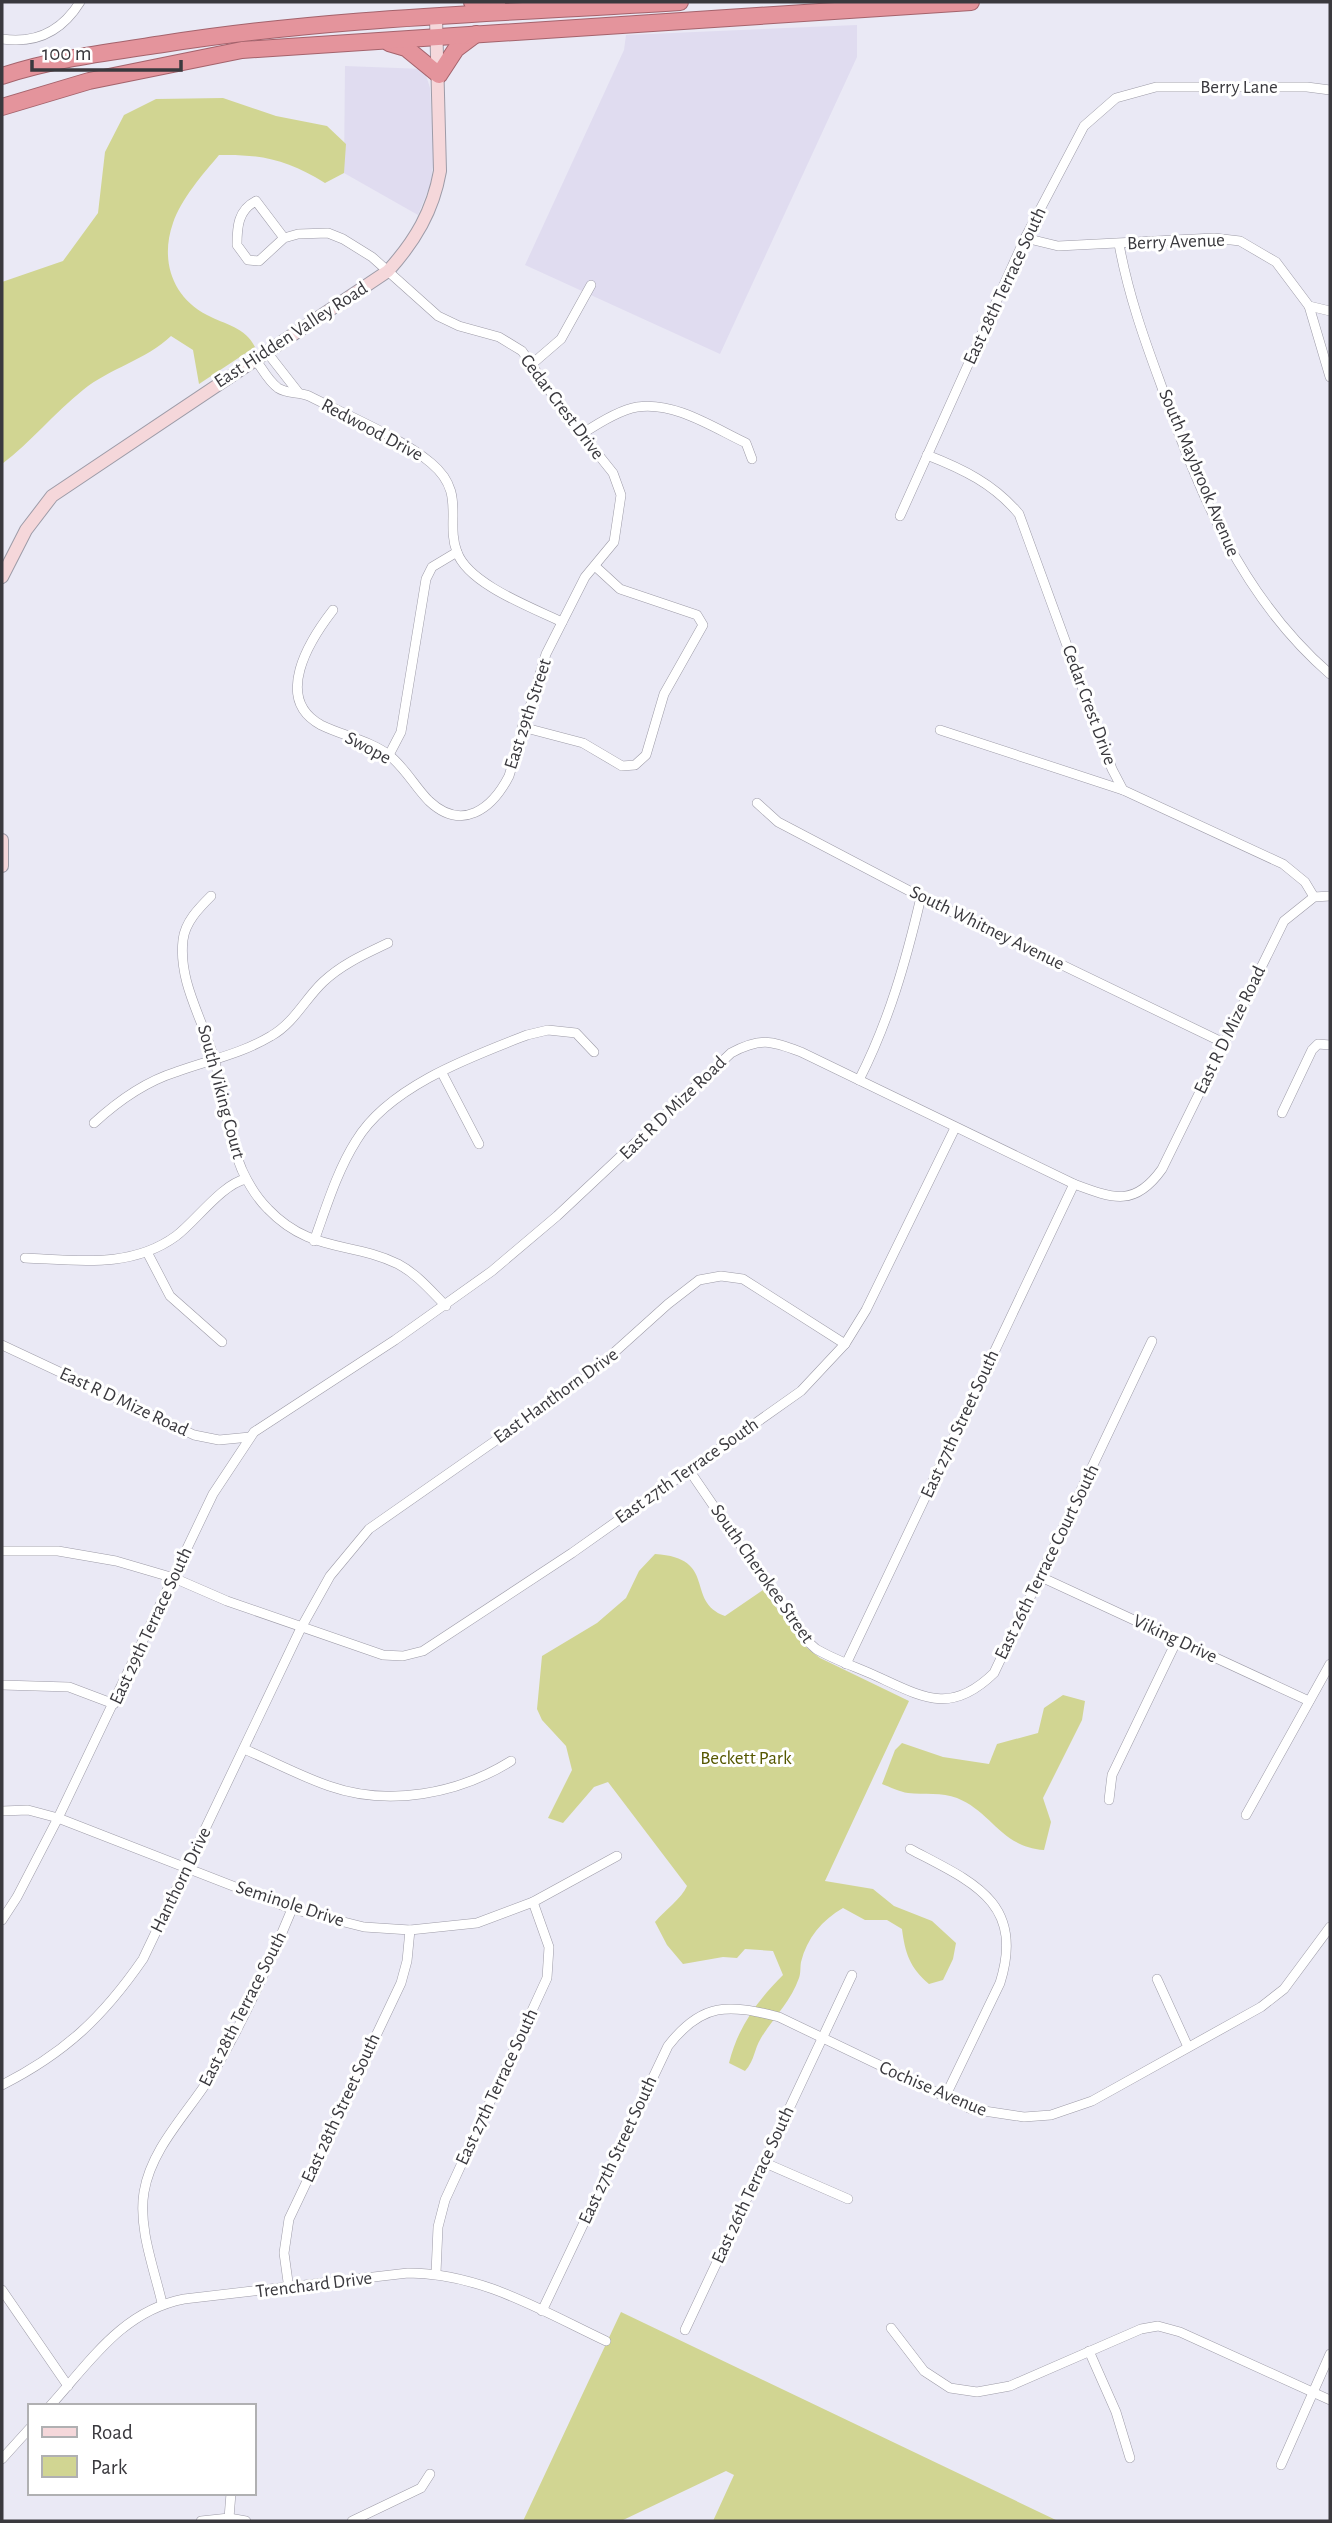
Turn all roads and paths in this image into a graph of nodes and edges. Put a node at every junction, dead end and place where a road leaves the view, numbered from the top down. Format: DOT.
graph roads {
  1 [pos="80,2"];
  2 [pos="472,2"];
  3 [pos="680,2"];
  4 [pos="971,2"];
  5 [pos="436,10"];
  6 [pos="531,12"];
  7 [pos="476,34"];
  8 [pos="436,37"];
  9 [pos="2,39"];
  10 [pos="372,41"];
  11 [pos="439,75"];
  12 [pos="2,76"];
  13 [pos="1147,89"];
  14 [pos="1330,90"];
  15 [pos="2,107"];
  16 [pos="1025,237"];
  17 [pos="284,239"];
  18 [pos="1119,244"];
  19 [pos="388,271"];
  20 [pos="591,285"];
  21 [pos="1309,306"];
  22 [pos="1330,311"];
  23 [pos="266,351"];
  24 [pos="255,359"];
  25 [pos="532,364"];
  26 [pos="1330,377"];
  27 [pos="298,392"];
  28 [pos="582,434"];
  29 [pos="927,455"];
  30 [pos="752,459"];
  31 [pos="900,516"];
  32 [pos="457,552"];
  33 [pos="596,567"];
  34 [pos="2,577"];
  35 [pos="333,610"];
  36 [pos="562,622"];
  37 [pos="1330,674"];
  38 [pos="522,727"];
  39 [pos="940,730"];
  40 [pos="389,755"];
  41 [pos="1123,790"];
  42 [pos="757,803"];
  43 [pos="471,815"];
  44 [pos="2,840"];
  45 [pos="2,866"];
  46 [pos="211,896"];
  47 [pos="1330,896"];
  48 [pos="921,897"];
  49 [pos="1314,897"];
  50 [pos="388,943"];
  51 [pos="1224,1043"];
  52 [pos="1328,1044"];
  53 [pos="594,1052"];
  54 [pos="215,1060"];
  55 [pos="442,1073"];
  56 [pos="859,1080"];
  57 [pos="1283,1113"];
  58 [pos="94,1123"];
  59 [pos="955,1128"];
  60 [pos="479,1144"];
  61 [pos="246,1179"];
  62 [pos="1074,1184"];
  63 [pos="314,1241"];
  64 [pos="147,1252"];
  65 [pos="24,1258"];
  66 [pos="446,1306"];
  67 [pos="1152,1341"];
  68 [pos="222,1342"];
  69 [pos="2,1345"];
  70 [pos="845,1345"];
  71 [pos="250,1437"];
  72 [pos="689,1470"];
  73 [pos="2,1551"];
  74 [pos="1041,1577"];
  75 [pos="174,1578"];
  76 [pos="302,1628"];
  77 [pos="1177,1640"];
  78 [pos="846,1664"];
  79 [pos="1330,1664"];
  80 [pos="2,1685"];
  81 [pos="1309,1701"];
  82 [pos="114,1704"];
  83 [pos="244,1749"];
  84 [pos="511,1761"];
  85 [pos="1109,1800"];
  86 [pos="2,1811"];
  87 [pos="1246,1815"];
  88 [pos="58,1818"];
  89 [pos="909,1849"];
  90 [pos="617,1856"];
  91 [pos="187,1869"];
  92 [pos="533,1902"];
  93 [pos="292,1909"];
  94 [pos="2,1920"];
  95 [pos="1330,1927"];
  96 [pos="410,1930"];
  97 [pos="852,1975"];
  98 [pos="1157,1979"];
  99 [pos="716,2010"];
  100 [pos="823,2039"];
  101 [pos="1188,2048"];
  102 [pos="2,2085"];
  103 [pos="945,2097"];
  104 [pos="763,2162"];
  105 [pos="848,2199"];
  106 [pos="436,2273"];
  107 [pos="289,2289"];
  108 [pos="2,2290"];
  109 [pos="162,2303"];
  110 [pos="542,2311"];
  111 [pos="891,2328"];
  112 [pos="685,2330"];
  113 [pos="606,2341"];
  114 [pos="1089,2351"];
  115 [pos="1330,2354"];
  116 [pos="68,2386"];
  117 [pos="1313,2392"];
  118 [pos="1330,2400"];
  119 [pos="52,2404"];
  120 [pos="28,2430"];
  121 [pos="1130,2458"];
  122 [pos="2,2459"];
  123 [pos="1281,2465"];
  124 [pos="430,2474"];
  125 [pos="231,2495"];
  126 [pos="229,2518"];
  127 [pos="201,2521"];
  128 [pos="246,2521"];
  129 [pos="352,2521"];
  1 -- 9 [label="street"];
  2 -- 6 [label="highway"];
  3 -- 6 [label="highway"];
  4 -- 7 [label="highway"];
  5 -- 6 [label="highway"];
  5 -- 8 [label="main road, East Hidden Valley Road"];
  5 -- 12 [label="highway"];
  7 -- 8 [label="highway"];
  7 -- 11 [label="highway"];
  8 -- 10 [label="highway"];
  8 -- 11 [label="main road, East Hidden Valley Road"];
  10 -- 11 [label="highway"];
  10 -- 15 [label="highway"];
  11 -- 19 [label="main road, East Hidden Valley Road"];
  13 -- 14 [label="street, Berry Lane"];
  13 -- 16 [label="street, East 28th Terrace South"];
  16 -- 18 [label="street, Berry Avenue"];
  16 -- 29 [label="street, East 28th Terrace South"];
  17 -- 17 [label="street"];
  17 -- 19 [label="street, Cedar Crest Drive"];
  18 -- 21 [label="street, Berry Avenue"];
  18 -- 37 [label="street, South Maybrook Avenue"];
  19 -- 23 [label="main road, East Hidden Valley Road"];
  19 -- 25 [label="street, Cedar Crest Drive"];
  20 -- 25 [label="street"];
  21 -- 22 [label="street"];
  21 -- 26 [label="street, Berry Avenue"];
  23 -- 24 [label="main road, East Hidden Valley Road"];
  23 -- 27 [label="street, Redwood Drive"];
  24 -- 27 [label="street, Redwood Drive"];
  24 -- 34 [label="main road, East Hidden Valley Road"];
  25 -- 28 [label="street, Cedar Crest Drive"];
  27 -- 32 [label="street, Redwood Drive"];
  28 -- 30 [label="street"];
  28 -- 33 [label="street, Cedar Crest Drive"];
  29 -- 31 [label="street, East 28th Terrace South"];
  29 -- 41 [label="street, Cedar Crest Drive"];
  32 -- 36 [label="street"];
  32 -- 40 [label="street"];
  33 -- 36 [label="street, East 29th Street"];
  33 -- 38 [label="street"];
  35 -- 40 [label="street, Swope"];
  36 -- 38 [label="street, East 29th Street"];
  38 -- 43 [label="street, East 29th Street"];
  39 -- 41 [label="street"];
  40 -- 43 [label="street, Swope"];
  41 -- 49 [label="street, Cedar Crest Drive"];
  42 -- 48 [label="street, South Whitney Avenue"];
  44 -- 45 [label="main road"];
  46 -- 54 [label="street, South Viking Court"];
  47 -- 49 [label="street"];
  48 -- 51 [label="street, South Whitney Avenue"];
  48 -- 56 [label="street"];
  49 -- 51 [label="street, East R D Mize Road"];
  50 -- 54 [label="street"];
  51 -- 62 [label="street, East R D Mize Road"];
  52 -- 57 [label="street"];
  53 -- 55 [label="street"];
  54 -- 58 [label="street"];
  54 -- 61 [label="street, South Viking Court"];
  55 -- 60 [label="street"];
  55 -- 63 [label="street"];
  56 -- 59 [label="street, East R D Mize Road"];
  56 -- 66 [label="street, East R D Mize Road"];
  59 -- 62 [label="street, East R D Mize Road"];
  59 -- 70 [label="street, East 27th Terrace South"];
  61 -- 63 [label="street, South Viking Court"];
  61 -- 64 [label="street"];
  62 -- 78 [label="street, East 27th Street South"];
  63 -- 66 [label="street, South Viking Court"];
  64 -- 65 [label="street"];
  64 -- 68 [label="street"];
  66 -- 71 [label="street, East R D Mize Road"];
  67 -- 74 [label="street, East 26th Terrace Court South"];
  69 -- 71 [label="street, East R D Mize Road"];
  70 -- 72 [label="street, East 27th Terrace South"];
  70 -- 76 [label="street, East Hanthorn Drive"];
  71 -- 75 [label="street, East 29th Terrace South"];
  72 -- 76 [label="street, East 27th Terrace South"];
  72 -- 78 [label="street, South Cherokee Street"];
  73 -- 75 [label="street, East 27th Terrace South"];
  74 -- 77 [label="street, Viking Drive"];
  74 -- 78 [label="street, East 26th Terrace Court South"];
  75 -- 76 [label="street, East 27th Terrace South"];
  75 -- 82 [label="street, East 29th Terrace South"];
  76 -- 83 [label="street, Hanthorn Drive"];
  77 -- 81 [label="street, Viking Drive"];
  77 -- 85 [label="street"];
  79 -- 81 [label="street"];
  80 -- 82 [label="street"];
  81 -- 87 [label="street"];
  82 -- 88 [label="street, East 29th Terrace South"];
  83 -- 84 [label="street"];
  83 -- 91 [label="street, Hanthorn Drive"];
  86 -- 88 [label="street, Seminole Drive"];
  88 -- 91 [label="street, Seminole Drive"];
  88 -- 94 [label="street, East 29th Terrace South"];
  89 -- 103 [label="street"];
  90 -- 92 [label="street, Seminole Drive"];
  91 -- 93 [label="street, Seminole Drive"];
  91 -- 102 [label="street, Hanthorn Drive"];
  92 -- 96 [label="street, Seminole Drive"];
  92 -- 106 [label="street, East 27th Terrace South"];
  93 -- 96 [label="street, Seminole Drive"];
  93 -- 109 [label="street, East 28th Terrace South"];
  95 -- 101 [label="street, Cochise Avenue"];
  96 -- 107 [label="street, East 28th Street South"];
  97 -- 100 [label="street, East 26th Terrace South"];
  98 -- 101 [label="street"];
  99 -- 100 [label="street, Cochise Avenue"];
  99 -- 110 [label="street, East 27th Street South"];
  100 -- 103 [label="street, Cochise Avenue"];
  100 -- 104 [label="street, East 26th Terrace South"];
  101 -- 103 [label="street, Cochise Avenue"];
  104 -- 105 [label="street"];
  104 -- 112 [label="street, East 26th Terrace South"];
  106 -- 107 [label="street, Trenchard Drive"];
  106 -- 110 [label="street, Trenchard Drive"];
  107 -- 109 [label="street, Trenchard Drive"];
  108 -- 116 [label="street"];
  109 -- 116 [label="street, Trenchard Drive"];
  110 -- 113 [label="street, Trenchard Drive"];
  111 -- 114 [label="street"];
  114 -- 117 [label="street"];
  114 -- 121 [label="street"];
  115 -- 117 [label="street"];
  116 -- 119 [label="street, Trenchard Drive"];
  117 -- 118 [label="street"];
  117 -- 123 [label="street"];
  120 -- 122 [label="street"];
  124 -- 129 [label="street"];
  125 -- 126 [label="street"];
  126 -- 127 [label="street"];
  126 -- 128 [label="street"];
}
